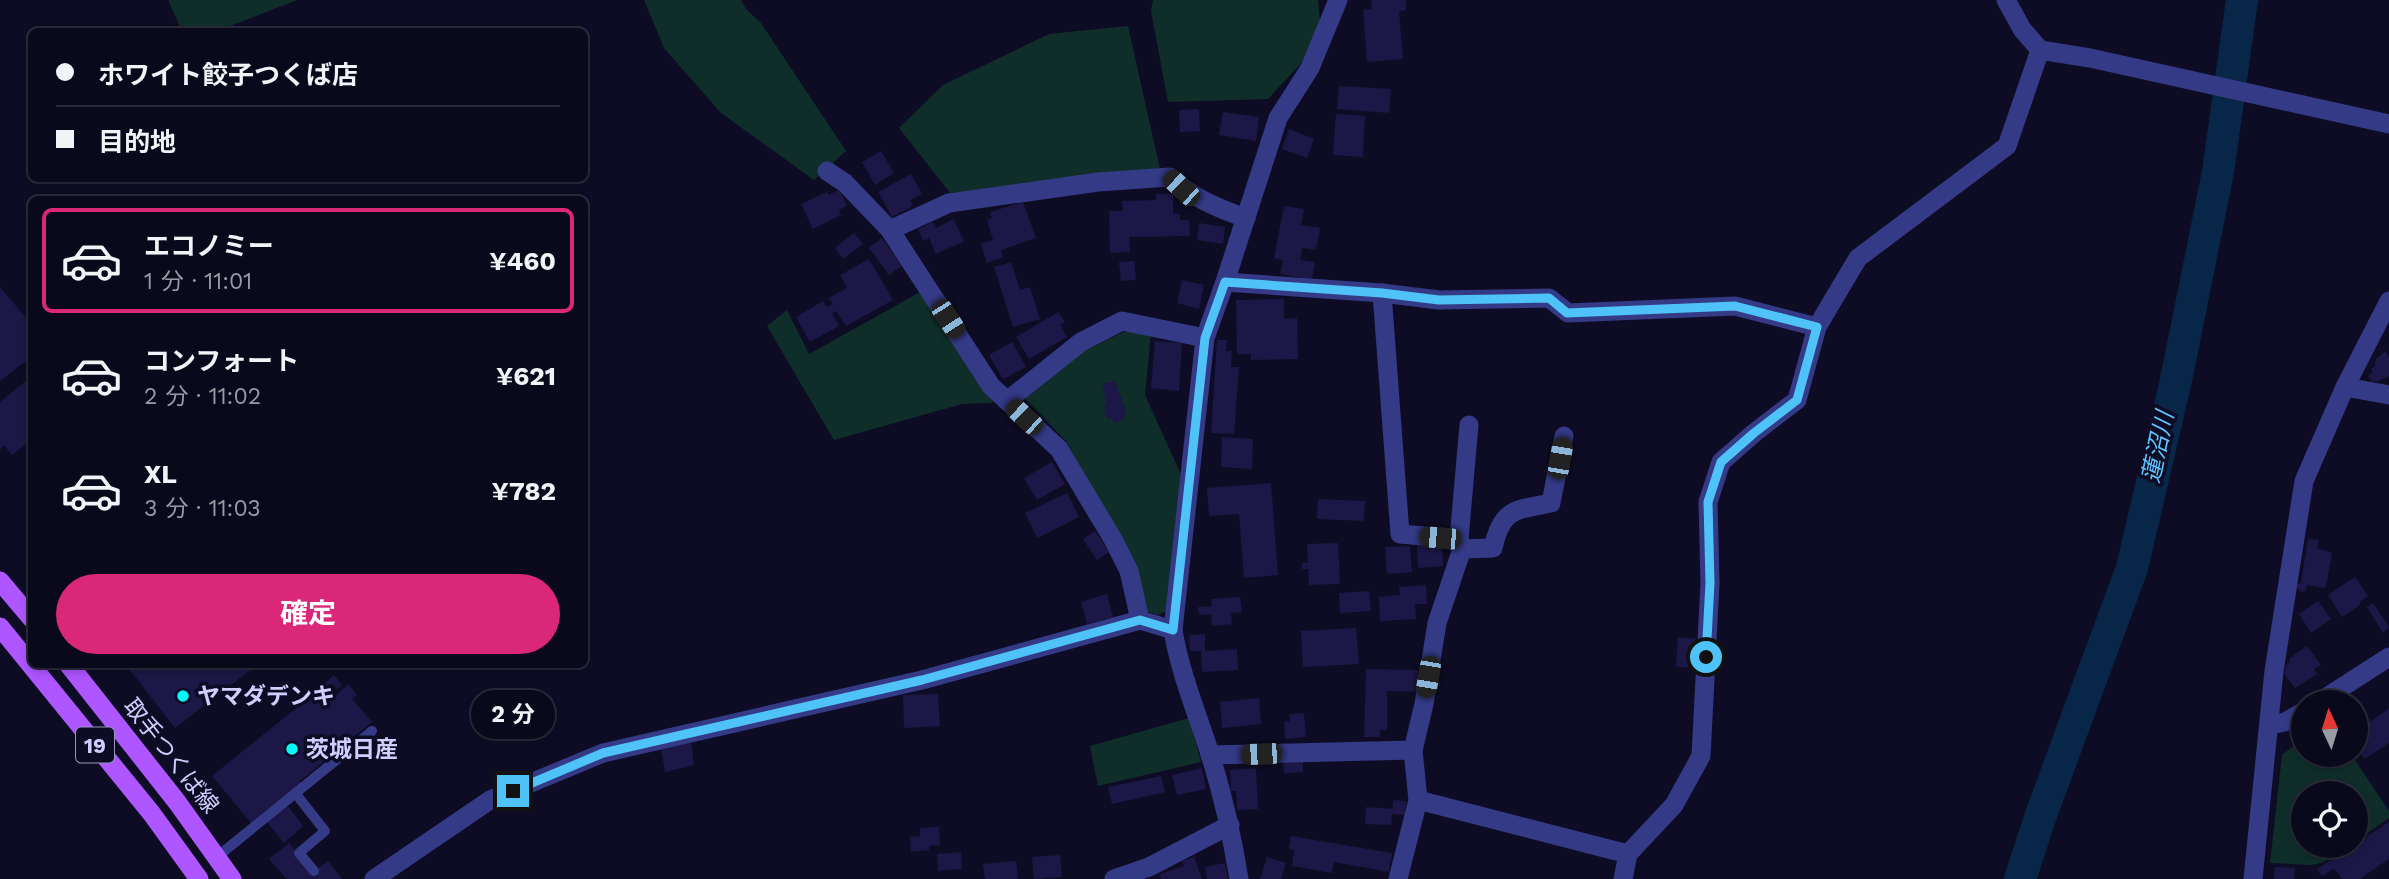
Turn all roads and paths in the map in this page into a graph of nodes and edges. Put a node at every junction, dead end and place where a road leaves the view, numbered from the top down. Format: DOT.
graph roads {
  1 [pos="1338,0"];
  2 [pos="2006,0"];
  3 [pos="2040,50"];
  4 [pos="2389,124"];
  5 [pos="827,171"];
  6 [pos="1246,218"];
  7 [pos="890,230"];
  8 [pos="1225,282"];
  9 [pos="1382,293"];
  10 [pos="2389,301"];
  11 [pos="1817,327"];
  12 [pos="1205,338"];
  13 [pos="2345,387"];
  14 [pos="2389,395"];
  15 [pos="1007,401"];
  16 [pos="1469,425"];
  17 [pos="1564,436"];
  18 [pos="1461,544"];
  19 [pos="2,586"];
  20 [pos="28,615"];
  21 [pos="1140,620"];
  22 [pos="0,627"];
  23 [pos="1173,630"];
  24 [pos="2389,657"];
  25 [pos="28,661"];
  26 [pos="33,668"];
  27 [pos="71,668"];
  28 [pos="2338,690"];
  29 [pos="2291,719"];
  30 [pos="2270,725"];
  31 [pos="372,731"];
  32 [pos="1413,750"];
  33 [pos="1210,755"];
  34 [pos="296,794"];
  35 [pos="1418,800"];
  36 [pos="1230,825"];
  37 [pos="1628,853"];
  38 [pos="217,858"];
  39 [pos="314,871"];
  40 [pos="199,879"];
  41 [pos="232,879"];
  42 [pos="374,879"];
  43 [pos="1114,879"];
  44 [pos="1239,879"];
  45 [pos="1398,879"];
  46 [pos="1623,879"];
  47 [pos="2253,879"];
  1 -- 6 [label="street"];
  2 -- 3 [label="street"];
  3 -- 4 [label="street"];
  3 -- 11 [label="street"];
  5 -- 7 [label="street"];
  6 -- 7 [label="street"];
  6 -- 8 [label="street"];
  7 -- 15 [label="street"];
  8 -- 9 [label="street"];
  8 -- 12 [label="street"];
  9 -- 11 [label="street"];
  9 -- 18 [label="street"];
  10 -- 13 [label="street"];
  11 -- 37 [label="street"];
  12 -- 15 [label="street"];
  12 -- 23 [label="street"];
  13 -- 14 [label="street"];
  13 -- 30 [label="street"];
  15 -- 21 [label="street"];
  16 -- 18 [label="street"];
  17 -- 18 [label="street"];
  18 -- 32 [label="street"];
  19 -- 20 [label="main road"];
  21 -- 23 [label="street"];
  21 -- 42 [label="street"];
  22 -- 25 [label="main road, 19"];
  23 -- 33 [label="street"];
  24 -- 28 [label="street"];
  26 -- 40 [label="main road, 19"];
  27 -- 38 [label="main road, 取手つくば線 / 19"];
  29 -- 30 [label="street"];
  30 -- 47 [label="street"];
  31 -- 34 [label="lane"];
  32 -- 33 [label="street"];
  32 -- 35 [label="street"];
  33 -- 36 [label="street"];
  34 -- 38 [label="lane"];
  34 -- 39 [label="lane"];
  35 -- 37 [label="street"];
  35 -- 45 [label="street"];
  36 -- 43 [label="street"];
  36 -- 44 [label="street"];
  37 -- 46 [label="street"];
  38 -- 41 [label="main road, 取手つくば線 / 19"];
}
